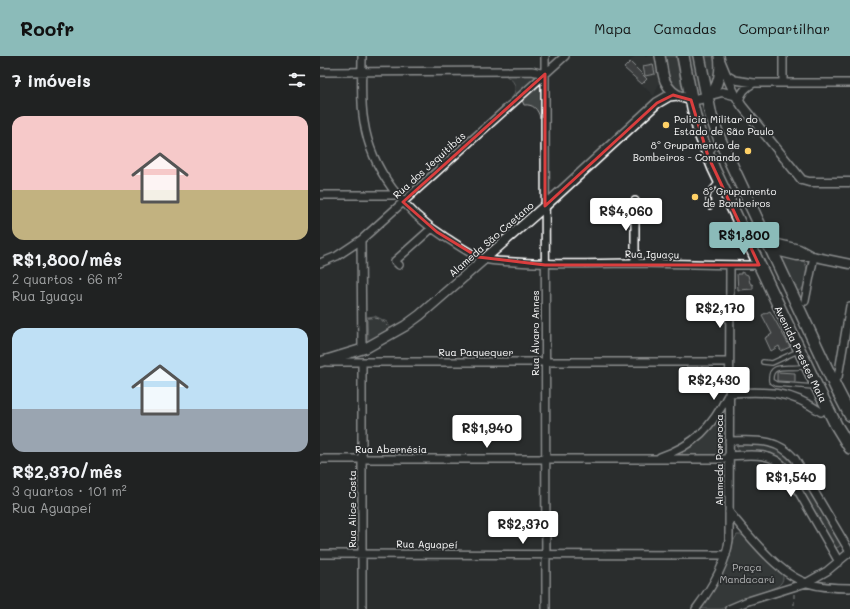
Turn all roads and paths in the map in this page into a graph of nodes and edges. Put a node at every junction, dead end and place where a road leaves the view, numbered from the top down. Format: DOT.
graph roads {
  1 [pos="362,56"];
  2 [pos="545,56"];
  3 [pos="565,56"];
  4 [pos="660,56"];
  5 [pos="683,56"];
  6 [pos="699,56"];
  7 [pos="783,56"];
  8 [pos="720,58"];
  9 [pos="320,72"];
  10 [pos="362,72"];
  11 [pos="545,74"];
  12 [pos="728,76"];
  13 [pos="665,80"];
  14 [pos="754,83"];
  15 [pos="783,83"];
  16 [pos="850,83"];
  17 [pos="678,95"];
  18 [pos="707,96"];
  19 [pos="737,99"];
  20 [pos="691,100"];
  21 [pos="657,103"];
  22 [pos="720,140"];
  23 [pos="708,156"];
  24 [pos="719,181"];
  25 [pos="850,182"];
  26 [pos="320,195"];
  27 [pos="396,195"];
  28 [pos="635,201"];
  29 [pos="403,202"];
  30 [pos="545,206"];
  31 [pos="710,207"];
  32 [pos="432,228"];
  33 [pos="747,238"];
  34 [pos="766,239"];
  35 [pos="361,240"];
  36 [pos="772,250"];
  37 [pos="812,256"];
  38 [pos="485,259"];
  39 [pos="320,263"];
  40 [pos="635,263"];
  41 [pos="850,264"];
  42 [pos="399,265"];
  43 [pos="545,265"];
  44 [pos="730,265"];
  45 [pos="759,265"];
  46 [pos="805,301"];
  47 [pos="850,306"];
  48 [pos="362,320"];
  49 [pos="392,334"];
  50 [pos="362,349"];
  51 [pos="799,350"];
  52 [pos="320,362"];
  53 [pos="362,362"];
  54 [pos="545,362"];
  55 [pos="729,362"];
  56 [pos="763,362"];
  57 [pos="807,366"];
  58 [pos="838,377"];
  59 [pos="817,387"];
  60 [pos="729,393"];
  61 [pos="821,412"];
  62 [pos="850,415"];
  63 [pos="715,418"];
  64 [pos="729,424"];
  65 [pos="729,441"];
  66 [pos="850,448"];
  67 [pos="728,457"];
  68 [pos="320,459"];
  69 [pos="362,459"];
  70 [pos="546,459"];
  71 [pos="654,459"];
  72 [pos="729,512"];
  73 [pos="850,552"];
  74 [pos="362,553"];
  75 [pos="320,554"];
  76 [pos="546,555"];
  77 [pos="726,555"];
  78 [pos="839,562"];
  79 [pos="806,582"];
  80 [pos="794,587"];
  81 [pos="850,588"];
  82 [pos="362,609"];
  83 [pos="546,609"];
  84 [pos="696,609"];
  85 [pos="729,609"];
  86 [pos="794,609"];
  1 -- 10 [label="street"];
  2 -- 11 [label="street, Rua Álvaro Annes"];
  3 -- 11 [label="street, Rua dos Jequitibás"];
  4 -- 13 [label="main road"];
  5 -- 20 [label="highway, Avenida Prestes Maia"];
  6 -- 18 [label="highway, Avenida Prestes Maia"];
  7 -- 15 [label="street"];
  8 -- 12 [label="street"];
  8 -- 18 [label="main road"];
  9 -- 10 [label="street"];
  10 -- 11 [label="street"];
  10 -- 27 [label="street"];
  11 -- 29 [label="street, Rua dos Jequitibás"];
  11 -- 30 [label="street, Rua Álvaro Annes"];
  12 -- 14 [label="street"];
  12 -- 19 [label="street"];
  13 -- 17 [label="main road"];
  13 -- 21 [label="main road, Alameda São Caetano"];
  14 -- 15 [label="street"];
  14 -- 19 [label="street"];
  15 -- 16 [label="street"];
  17 -- 20 [label="main road"];
  17 -- 21 [label="main road, Alameda São Caetano"];
  18 -- 19 [label="street"];
  18 -- 20 [label="main road"];
  18 -- 22 [label="highway, Avenida Prestes Maia"];
  19 -- 25 [label="street"];
  20 -- 23 [label="highway, Avenida Prestes Maia"];
  21 -- 30 [label="main road, Alameda São Caetano"];
  22 -- 23 [label="lane"];
  22 -- 34 [label="highway, Avenida Prestes Maia"];
  23 -- 24 [label="highway, Avenida Prestes Maia"];
  24 -- 31 [label="lane"];
  24 -- 33 [label="highway, Avenida Prestes Maia"];
  26 -- 27 [label="street"];
  27 -- 29 [label="street"];
  28 -- 40 [label="street"];
  29 -- 32 [label="street"];
  29 -- 35 [label="street, Rua dos Jequitibás"];
  30 -- 38 [label="main road, Alameda São Caetano"];
  30 -- 43 [label="street, Rua Álvaro Annes"];
  32 -- 38 [label="street"];
  32 -- 42 [label="street"];
  33 -- 36 [label="highway"];
  33 -- 45 [label="highway, Avenida Prestes Maia"];
  34 -- 36 [label="highway, Avenida Prestes Maia"];
  34 -- 37 [label="street"];
  35 -- 39 [label="street, Rua dos Jequitibás"];
  35 -- 48 [label="street"];
  36 -- 37 [label="street"];
  36 -- 62 [label="highway, Avenida Prestes Maia"];
  37 -- 41 [label="street"];
  37 -- 46 [label="street"];
  38 -- 43 [label="street, Rua Iguaçu"];
  38 -- 49 [label="main road, Alameda São Caetano"];
  40 -- 43 [label="street, Rua Iguaçu"];
  40 -- 44 [label="street, Rua Iguaçu"];
  43 -- 54 [label="street, Rua Álvaro Annes"];
  44 -- 45 [label="street, Rua Iguaçu"];
  44 -- 55 [label="street, Alameda Pororoca"];
  45 -- 51 [label="highway, Avenida Prestes Maia"];
  47 -- 58 [label="street"];
  48 -- 49 [label="path"];
  48 -- 50 [label="street"];
  49 -- 50 [label="main road, Alameda São Caetano"];
  50 -- 52 [label="main road, Alameda São Caetano"];
  51 -- 56 [label="lane"];
  51 -- 57 [label="highway, Avenida Prestes Maia"];
  52 -- 53 [label="street, Rua Paquequer"];
  53 -- 54 [label="street, Rua Paquequer"];
  53 -- 69 [label="street, Rua Alice Costa"];
  54 -- 55 [label="street, Rua Paquequer"];
  54 -- 70 [label="street, Rua Álvaro Annes"];
  55 -- 60 [label="street, Alameda Pororoca"];
  57 -- 59 [label="highway, Avenida Prestes Maia"];
  57 -- 59 [label="lane"];
  59 -- 66 [label="highway, Avenida Prestes Maia"];
  60 -- 61 [label="street"];
  60 -- 63 [label="street"];
  60 -- 64 [label="street, Alameda Pororoca"];
  63 -- 64 [label="street"];
  63 -- 71 [label="street"];
  64 -- 65 [label="street, Alameda Pororoca"];
  65 -- 67 [label="street, Alameda Pororoca"];
  65 -- 73 [label="street"];
  67 -- 71 [label="street, Rua Abernésia"];
  67 -- 72 [label="street, Alameda Pororoca"];
  67 -- 78 [label="street, Rua Abernésia"];
  68 -- 69 [label="street, Rua Abernésia"];
  69 -- 70 [label="street, Rua Abernésia"];
  69 -- 74 [label="street, Rua Alice Costa"];
  70 -- 71 [label="street, Rua Abernésia"];
  70 -- 76 [label="street, Rua Álvaro Annes"];
  72 -- 77 [label="street"];
  72 -- 79 [label="street"];
  73 -- 78 [label="street"];
  74 -- 75 [label="street, Rua Aguapeí"];
  74 -- 76 [label="street, Rua Aguapeí"];
  74 -- 82 [label="street, Rua Alice Costa"];
  76 -- 77 [label="street, Rua Aguapeí"];
  76 -- 83 [label="street, Rua Álvaro Annes"];
  77 -- 84 [label="street"];
  78 -- 79 [label="street"];
  79 -- 80 [label="street"];
  79 -- 81 [label="street"];
  80 -- 85 [label="street"];
  80 -- 86 [label="path"];
}
